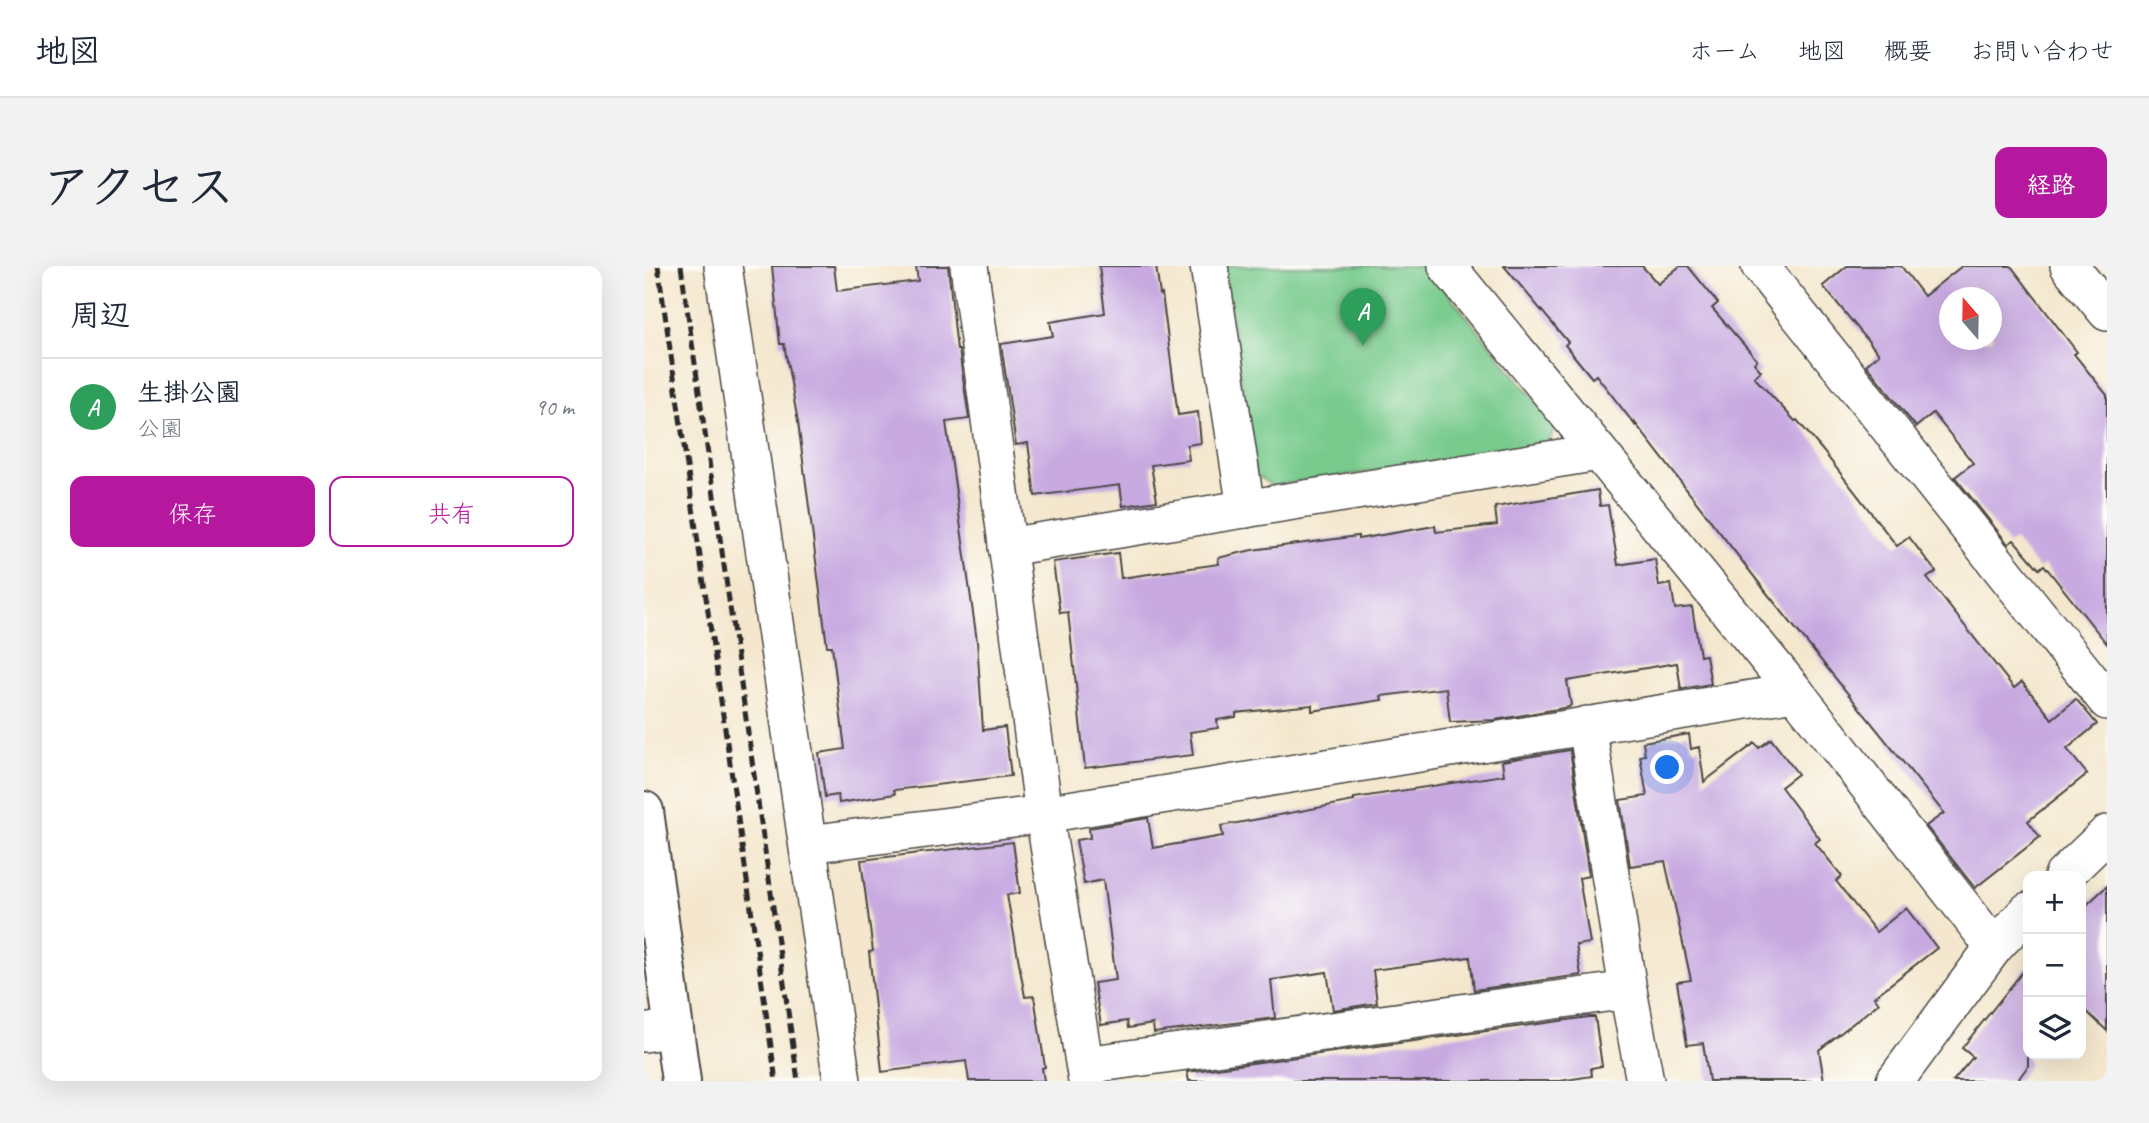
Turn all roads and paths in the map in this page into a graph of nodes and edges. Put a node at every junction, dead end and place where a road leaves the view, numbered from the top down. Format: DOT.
graph roads {
  1 [pos="723,266"];
  2 [pos="968,266"];
  3 [pos="1209,266"];
  4 [pos="1447,266"];
  5 [pos="1760,266"];
  6 [pos="2069,266"];
  7 [pos="2107,312"];
  8 [pos="1599,452"];
  9 [pos="1246,509"];
  10 [pos="1007,547"];
  11 [pos="1795,692"];
  12 [pos="2107,701"];
  13 [pos="1587,725"];
  14 [pos="644,811"];
  15 [pos="1044,814"];
  16 [pos="2107,834"];
  17 [pos="808,844"];
  18 [pos="2068,871"];
  19 [pos="2023,916"];
  20 [pos="1994,947"];
  21 [pos="1628,990"];
  22 [pos="659,1030"];
  23 [pos="1086,1073"];
  24 [pos="681,1081"];
  25 [pos="842,1081"];
  26 [pos="1645,1081"];
  27 [pos="1895,1081"];
  1 -- 17 [label="street"];
  2 -- 10 [label="street"];
  3 -- 9 [label="street"];
  4 -- 8 [label="street"];
  5 -- 12 [label="street"];
  6 -- 7 [label="street"];
  8 -- 9 [label="street"];
  8 -- 11 [label="street"];
  9 -- 10 [label="street"];
  10 -- 15 [label="street"];
  11 -- 13 [label="street"];
  11 -- 20 [label="street"];
  13 -- 15 [label="street"];
  13 -- 21 [label="street"];
  14 -- 22 [label="street"];
  15 -- 17 [label="street"];
  15 -- 23 [label="street"];
  16 -- 18 [label="street"];
  17 -- 25 [label="street"];
  19 -- 20 [label="street"];
  20 -- 27 [label="street"];
  21 -- 23 [label="street"];
  21 -- 26 [label="street"];
  22 -- 24 [label="street"];
}
